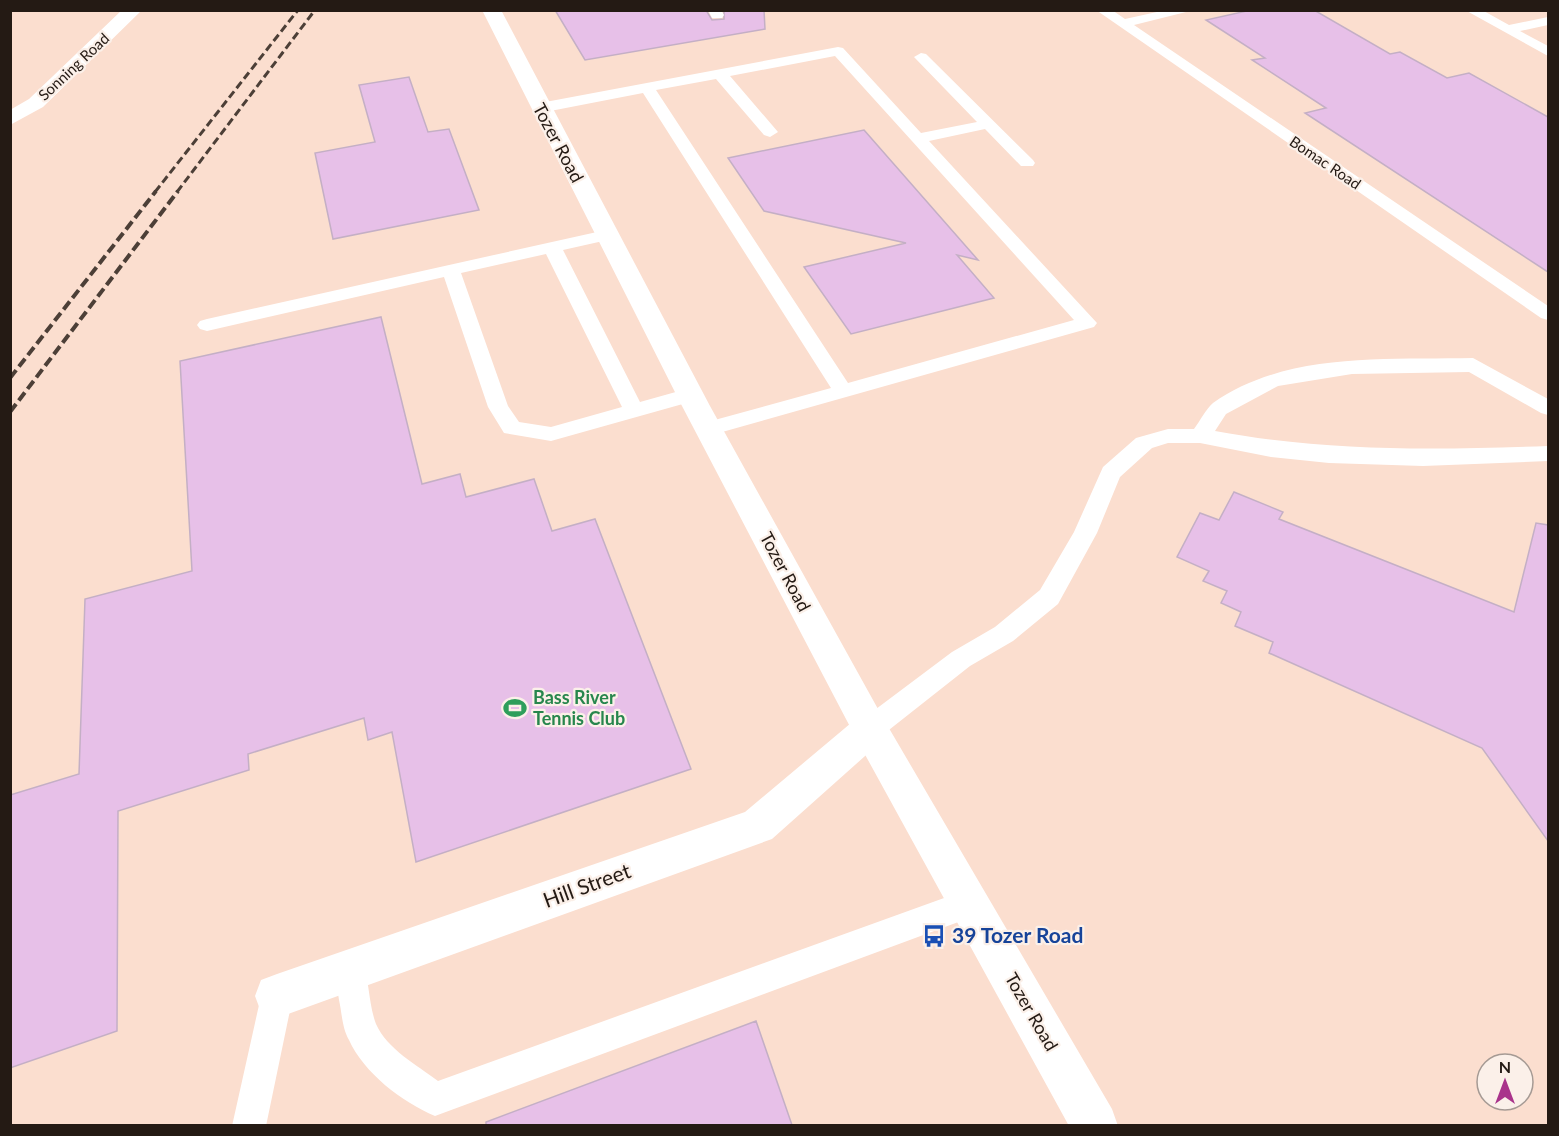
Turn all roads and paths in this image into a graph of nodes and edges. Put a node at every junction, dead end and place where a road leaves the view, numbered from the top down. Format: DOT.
graph roads {
  1 [pos="133,10"];
  2 [pos="491,10"];
  3 [pos="1102,10"];
  4 [pos="1188,10"];
  5 [pos="1471,10"];
  6 [pos="1548,21"];
  7 [pos="1121,24"];
  8 [pos="1507,30"];
  9 [pos="1548,52"];
  10 [pos="921,57"];
  11 [pos="720,74"];
  12 [pos="647,88"];
  13 [pos="540,108"];
  14 [pos="10,119"];
  15 [pos="988,124"];
  16 [pos="770,132"];
  17 [pos="918,138"];
  18 [pos="1027,163"];
  19 [pos="606,235"];
  20 [pos="552,247"];
  21 [pos="451,270"];
  22 [pos="1548,314"];
  23 [pos="207,325"];
  24 [pos="843,391"];
  25 [pos="690,395"];
  26 [pos="1548,408"];
  27 [pos="635,412"];
  28 [pos="708,429"];
  29 [pos="1200,436"];
  30 [pos="1548,454"];
  31 [pos="870,729"];
  32 [pos="969,904"];
  33 [pos="350,970"];
  34 [pos="277,996"];
  35 [pos="249,1125"];
  36 [pos="1095,1125"];
  1 -- 14 [label="main road, Sonning Road"];
  2 -- 13 [label="main road, Tozer Road"];
  3 -- 7 [label="lane, Bomac Road"];
  4 -- 7 [label="lane"];
  5 -- 8 [label="lane"];
  6 -- 8 [label="lane"];
  7 -- 22 [label="lane, Bomac Road"];
  8 -- 9 [label="lane"];
  10 -- 15 [label="lane"];
  11 -- 12 [label="lane"];
  11 -- 16 [label="lane"];
  11 -- 17 [label="lane"];
  12 -- 13 [label="lane"];
  12 -- 24 [label="lane"];
  13 -- 19 [label="main road, Tozer Road"];
  15 -- 17 [label="lane"];
  15 -- 18 [label="lane"];
  17 -- 24 [label="lane"];
  19 -- 20 [label="lane"];
  19 -- 25 [label="main road, Tozer Road"];
  20 -- 21 [label="lane"];
  20 -- 27 [label="lane"];
  21 -- 23 [label="lane"];
  21 -- 27 [label="lane"];
  24 -- 28 [label="lane"];
  25 -- 27 [label="lane"];
  25 -- 28 [label="main road, Tozer Road"];
  26 -- 29 [label="lane"];
  28 -- 31 [label="main road, Tozer Road"];
  29 -- 30 [label="lane"];
  29 -- 31 [label="lane"];
  31 -- 32 [label="main road, Tozer Road"];
  31 -- 33 [label="main road, Hill Street"];
  32 -- 33 [label="lane"];
  32 -- 36 [label="main road, Tozer Road"];
  33 -- 34 [label="main road, Hill Street"];
  34 -- 35 [label="lane"];
}
